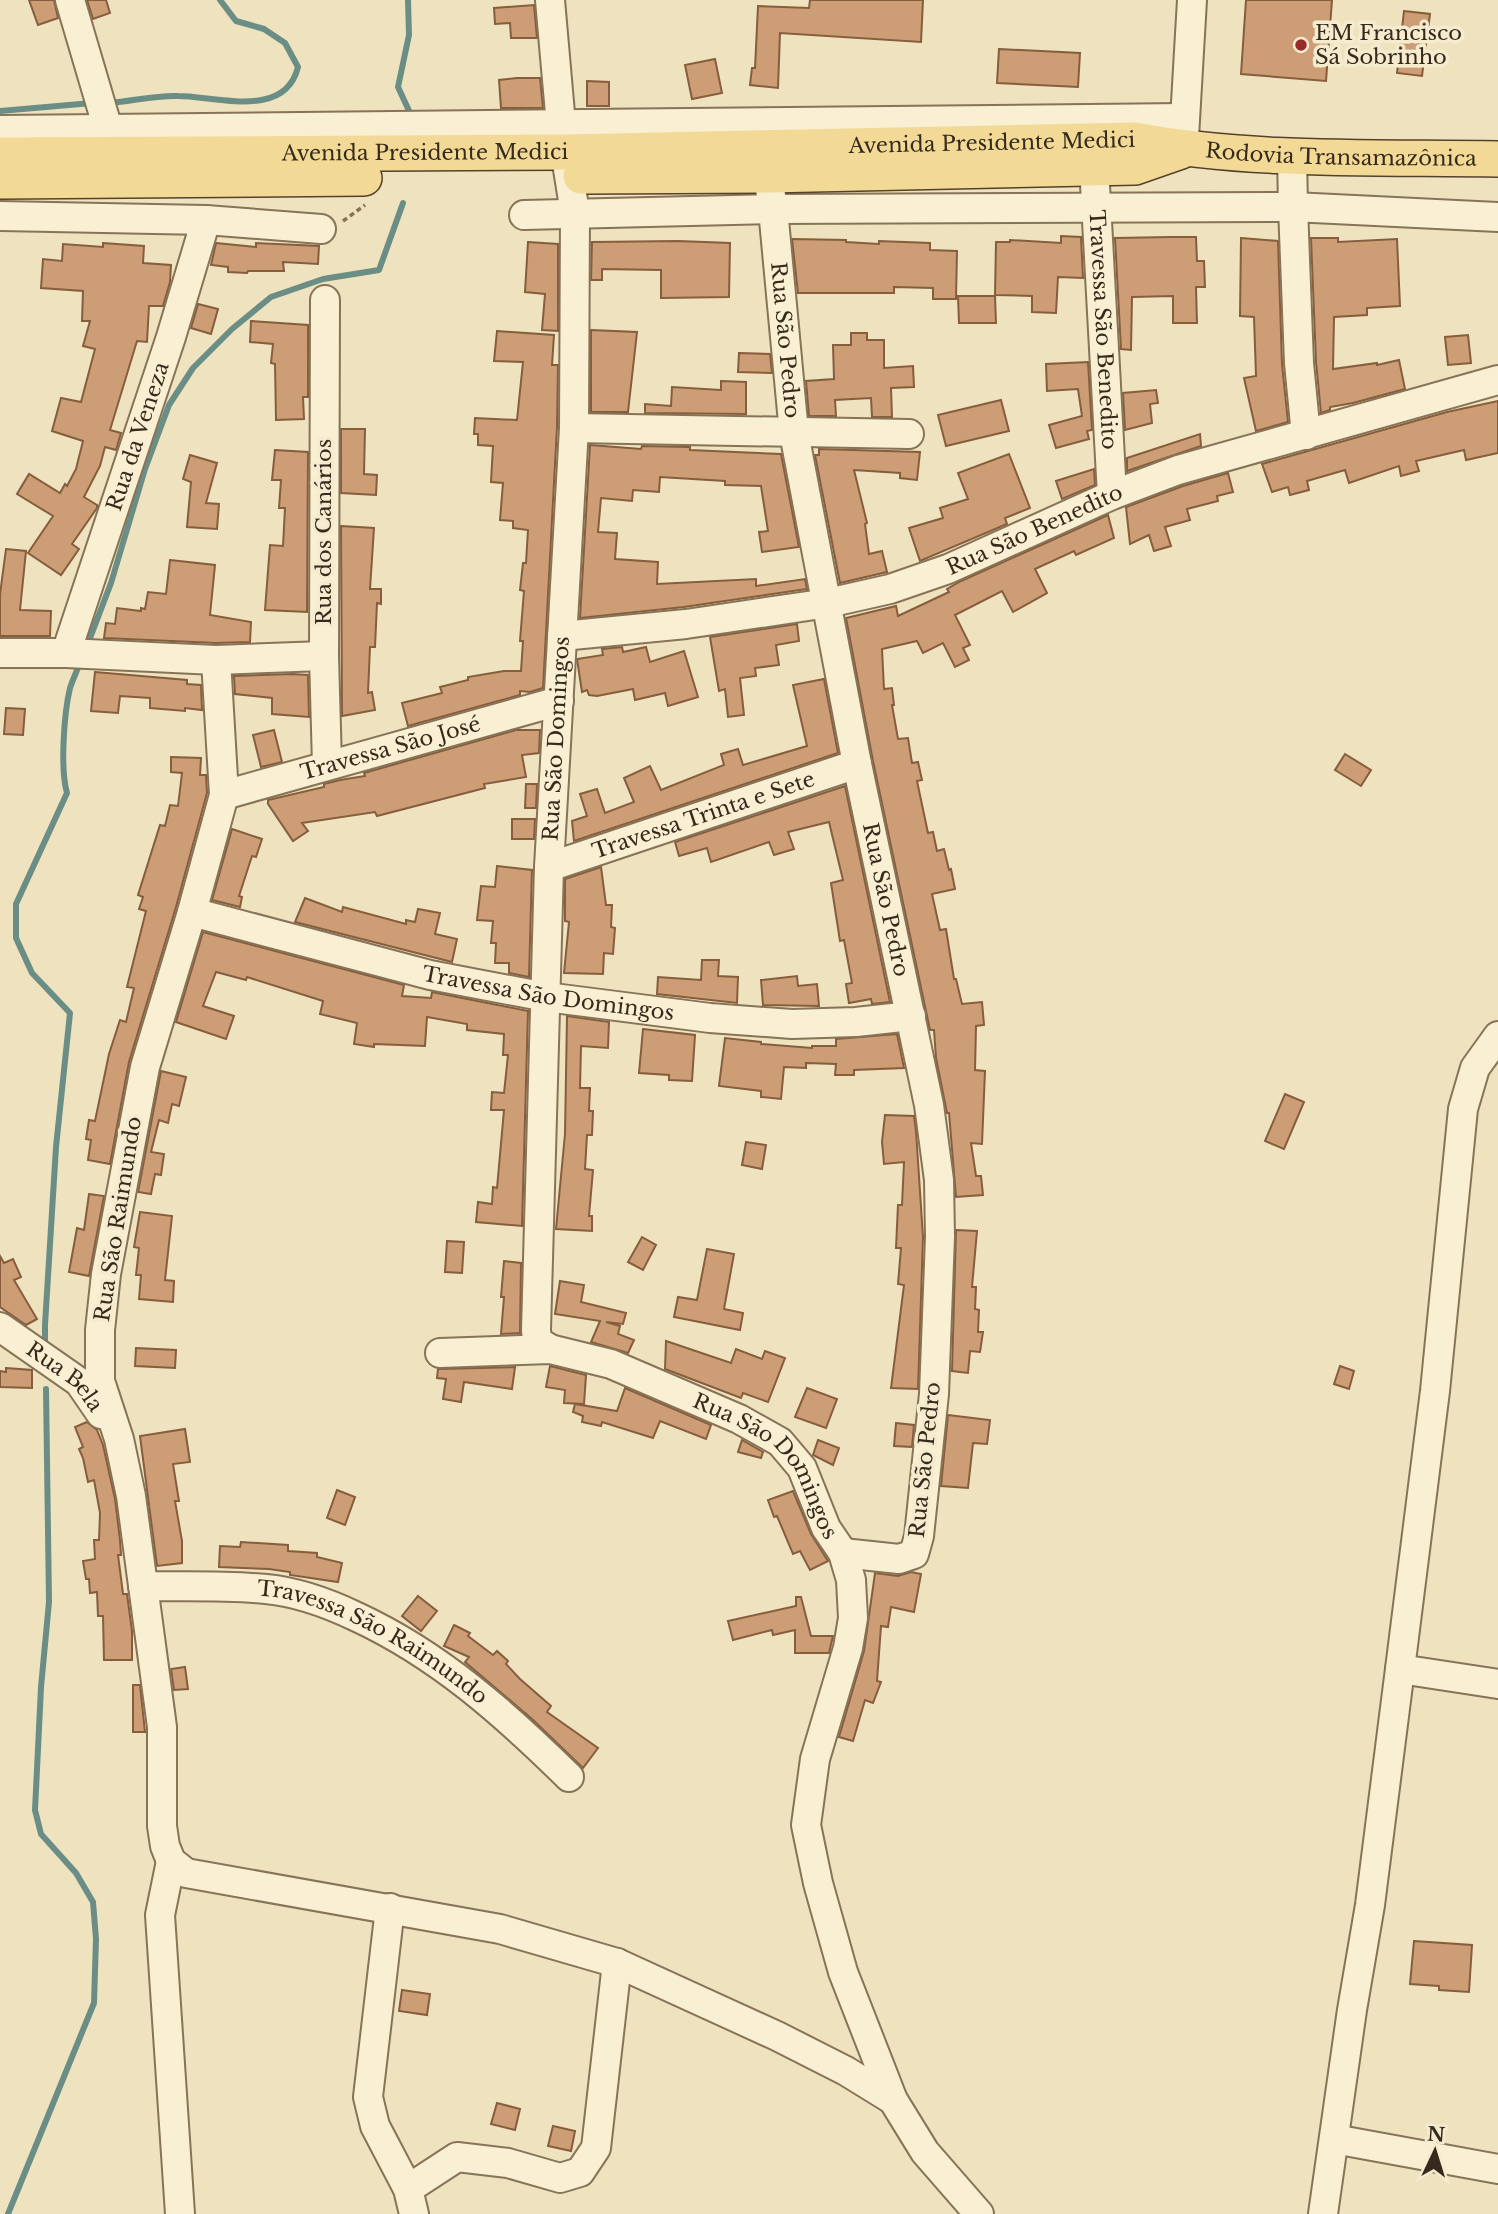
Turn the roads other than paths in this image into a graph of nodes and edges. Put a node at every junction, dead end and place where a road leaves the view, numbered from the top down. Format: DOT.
graph roads {
  1 [pos="70,0"];
  2 [pos="550,0"];
  3 [pos="1192,0"];
  4 [pos="108,129"];
  5 [pos="0,130"];
  6 [pos="1184,134"];
  7 [pos="565,151"];
  8 [pos="0,155"];
  9 [pos="1292,155"];
  10 [pos="1498,159"];
  11 [pos="1094,166"];
  12 [pos="768,175"];
  13 [pos="0,181"];
  14 [pos="1293,207"];
  15 [pos="1095,208"];
  16 [pos="773,209"];
  17 [pos="575,213"];
  18 [pos="524,215"];
  19 [pos="0,216"];
  20 [pos="1498,217"];
  21 [pos="206,220"];
  22 [pos="321,229"];
  23 [pos="325,300"];
  24 [pos="1498,380"];
  25 [pos="574,428"];
  26 [pos="794,433"];
  27 [pos="909,434"];
  28 [pos="1306,435"];
  29 [pos="1112,495"];
  30 [pos="828,603"];
  31 [pos="562,636"];
  32 [pos="0,653"];
  33 [pos="78,654"];
  34 [pos="324,656"];
  35 [pos="216,660"];
  36 [pos="559,701"];
  37 [pos="857,764"];
  38 [pos="327,765"];
  39 [pos="224,795"];
  40 [pos="549,867"];
  41 [pos="192,912"];
  42 [pos="546,997"];
  43 [pos="911,1016"];
  44 [pos="1498,1036"];
  45 [pos="0,1327"];
  46 [pos="550,1349"];
  47 [pos="440,1353"];
  48 [pos="119,1439"];
  49 [pos="843,1553"];
  50 [pos="143,1586"];
  51 [pos="1400,1669"];
  52 [pos="1498,1684"];
  53 [pos="569,1777"];
  54 [pos="171,1861"];
  55 [pos="390,1908"];
  56 [pos="617,1963"];
  57 [pos="893,2100"];
  58 [pos="1334,2139"];
  59 [pos="1498,2169"];
  60 [pos="411,2202"];
  61 [pos="180,2214"];
  62 [pos="979,2214"];
  63 [pos="1323,2214"];
  1 -- 4 [label="street"];
  2 -- 7 [label="street, Rua São Domingos"];
  3 -- 6 [label="street"];
  4 -- 5 [label="street"];
  4 -- 7 [label="street"];
  6 -- 7 [label="main road, Avenida Presidente Medici"];
  6 -- 9 [label="main road, Rodovia Transamazônica"];
  6 -- 11 [label="main road, Avenida Presidente Medici"];
  7 -- 8 [label="main road, Avenida Presidente Medici"];
  7 -- 12 [label="main road, Avenida Presidente Medici"];
  7 -- 13 [label="main road, Avenida Presidente Medici"];
  7 -- 17 [label="street, Rua São Domingos"];
  9 -- 10 [label="main road, Rodovia Transamazônica"];
  9 -- 14 [label="street"];
  11 -- 12 [label="main road, Avenida Presidente Medici"];
  11 -- 15 [label="street, Travessa São Benedito"];
  12 -- 16 [label="street, Rua São Pedro"];
  14 -- 15 [label="street"];
  14 -- 20 [label="street"];
  14 -- 28 [label="street"];
  15 -- 16 [label="street"];
  15 -- 29 [label="street, Travessa São Benedito"];
  16 -- 17 [label="street"];
  16 -- 26 [label="street, Rua São Pedro"];
  17 -- 18 [label="street"];
  17 -- 25 [label="street, Rua São Domingos"];
  19 -- 21 [label="street"];
  21 -- 22 [label="street"];
  21 -- 33 [label="street, Rua da Veneza"];
  23 -- 34 [label="street, Rua dos Canários"];
  24 -- 28 [label="street, Rua São Benedito"];
  25 -- 26 [label="street"];
  25 -- 31 [label="street, Rua São Domingos"];
  26 -- 27 [label="street"];
  26 -- 30 [label="street, Rua São Pedro"];
  28 -- 29 [label="street, Rua São Benedito"];
  29 -- 30 [label="street, Rua São Benedito"];
  30 -- 31 [label="street, Rua São Benedito"];
  30 -- 37 [label="street, Rua São Pedro"];
  31 -- 36 [label="street, Rua São Domingos"];
  32 -- 33 [label="street"];
  33 -- 35 [label="street"];
  34 -- 35 [label="street"];
  34 -- 38 [label="street, Rua dos Canários"];
  35 -- 39 [label="street, Rua São Raimundo"];
  36 -- 38 [label="street, Travessa São José"];
  36 -- 40 [label="street, Rua São Domingos"];
  37 -- 40 [label="street, Travessa Trinta e Sete"];
  37 -- 43 [label="street, Rua São Pedro"];
  38 -- 39 [label="street, Travessa São José"];
  39 -- 41 [label="street, Rua São Raimundo"];
  40 -- 42 [label="street, Rua São Domingos"];
  41 -- 42 [label="street, Travessa São Domingos"];
  41 -- 48 [label="street, Rua São Raimundo"];
  42 -- 43 [label="street, Travessa São Domingos"];
  42 -- 46 [label="street, Rua São Domingos"];
  43 -- 49 [label="street, Rua São Pedro"];
  44 -- 51 [label="street"];
  45 -- 48 [label="street, Rua Bela"];
  46 -- 47 [label="street, Rua São Domingos"];
  46 -- 49 [label="street, Rua São Domingos"];
  48 -- 50 [label="street, Rua São Raimundo"];
  49 -- 57 [label="street, Rua São Domingos"];
  50 -- 53 [label="street, Travessa São Raimundo"];
  50 -- 54 [label="street, Rua São Raimundo"];
  51 -- 52 [label="street"];
  51 -- 58 [label="street"];
  54 -- 55 [label="street"];
  54 -- 61 [label="street"];
  55 -- 56 [label="street"];
  55 -- 60 [label="street"];
  56 -- 57 [label="street"];
  56 -- 60 [label="street"];
  57 -- 62 [label="street, Rua São Domingos"];
  58 -- 59 [label="street"];
  58 -- 63 [label="street"];
}
